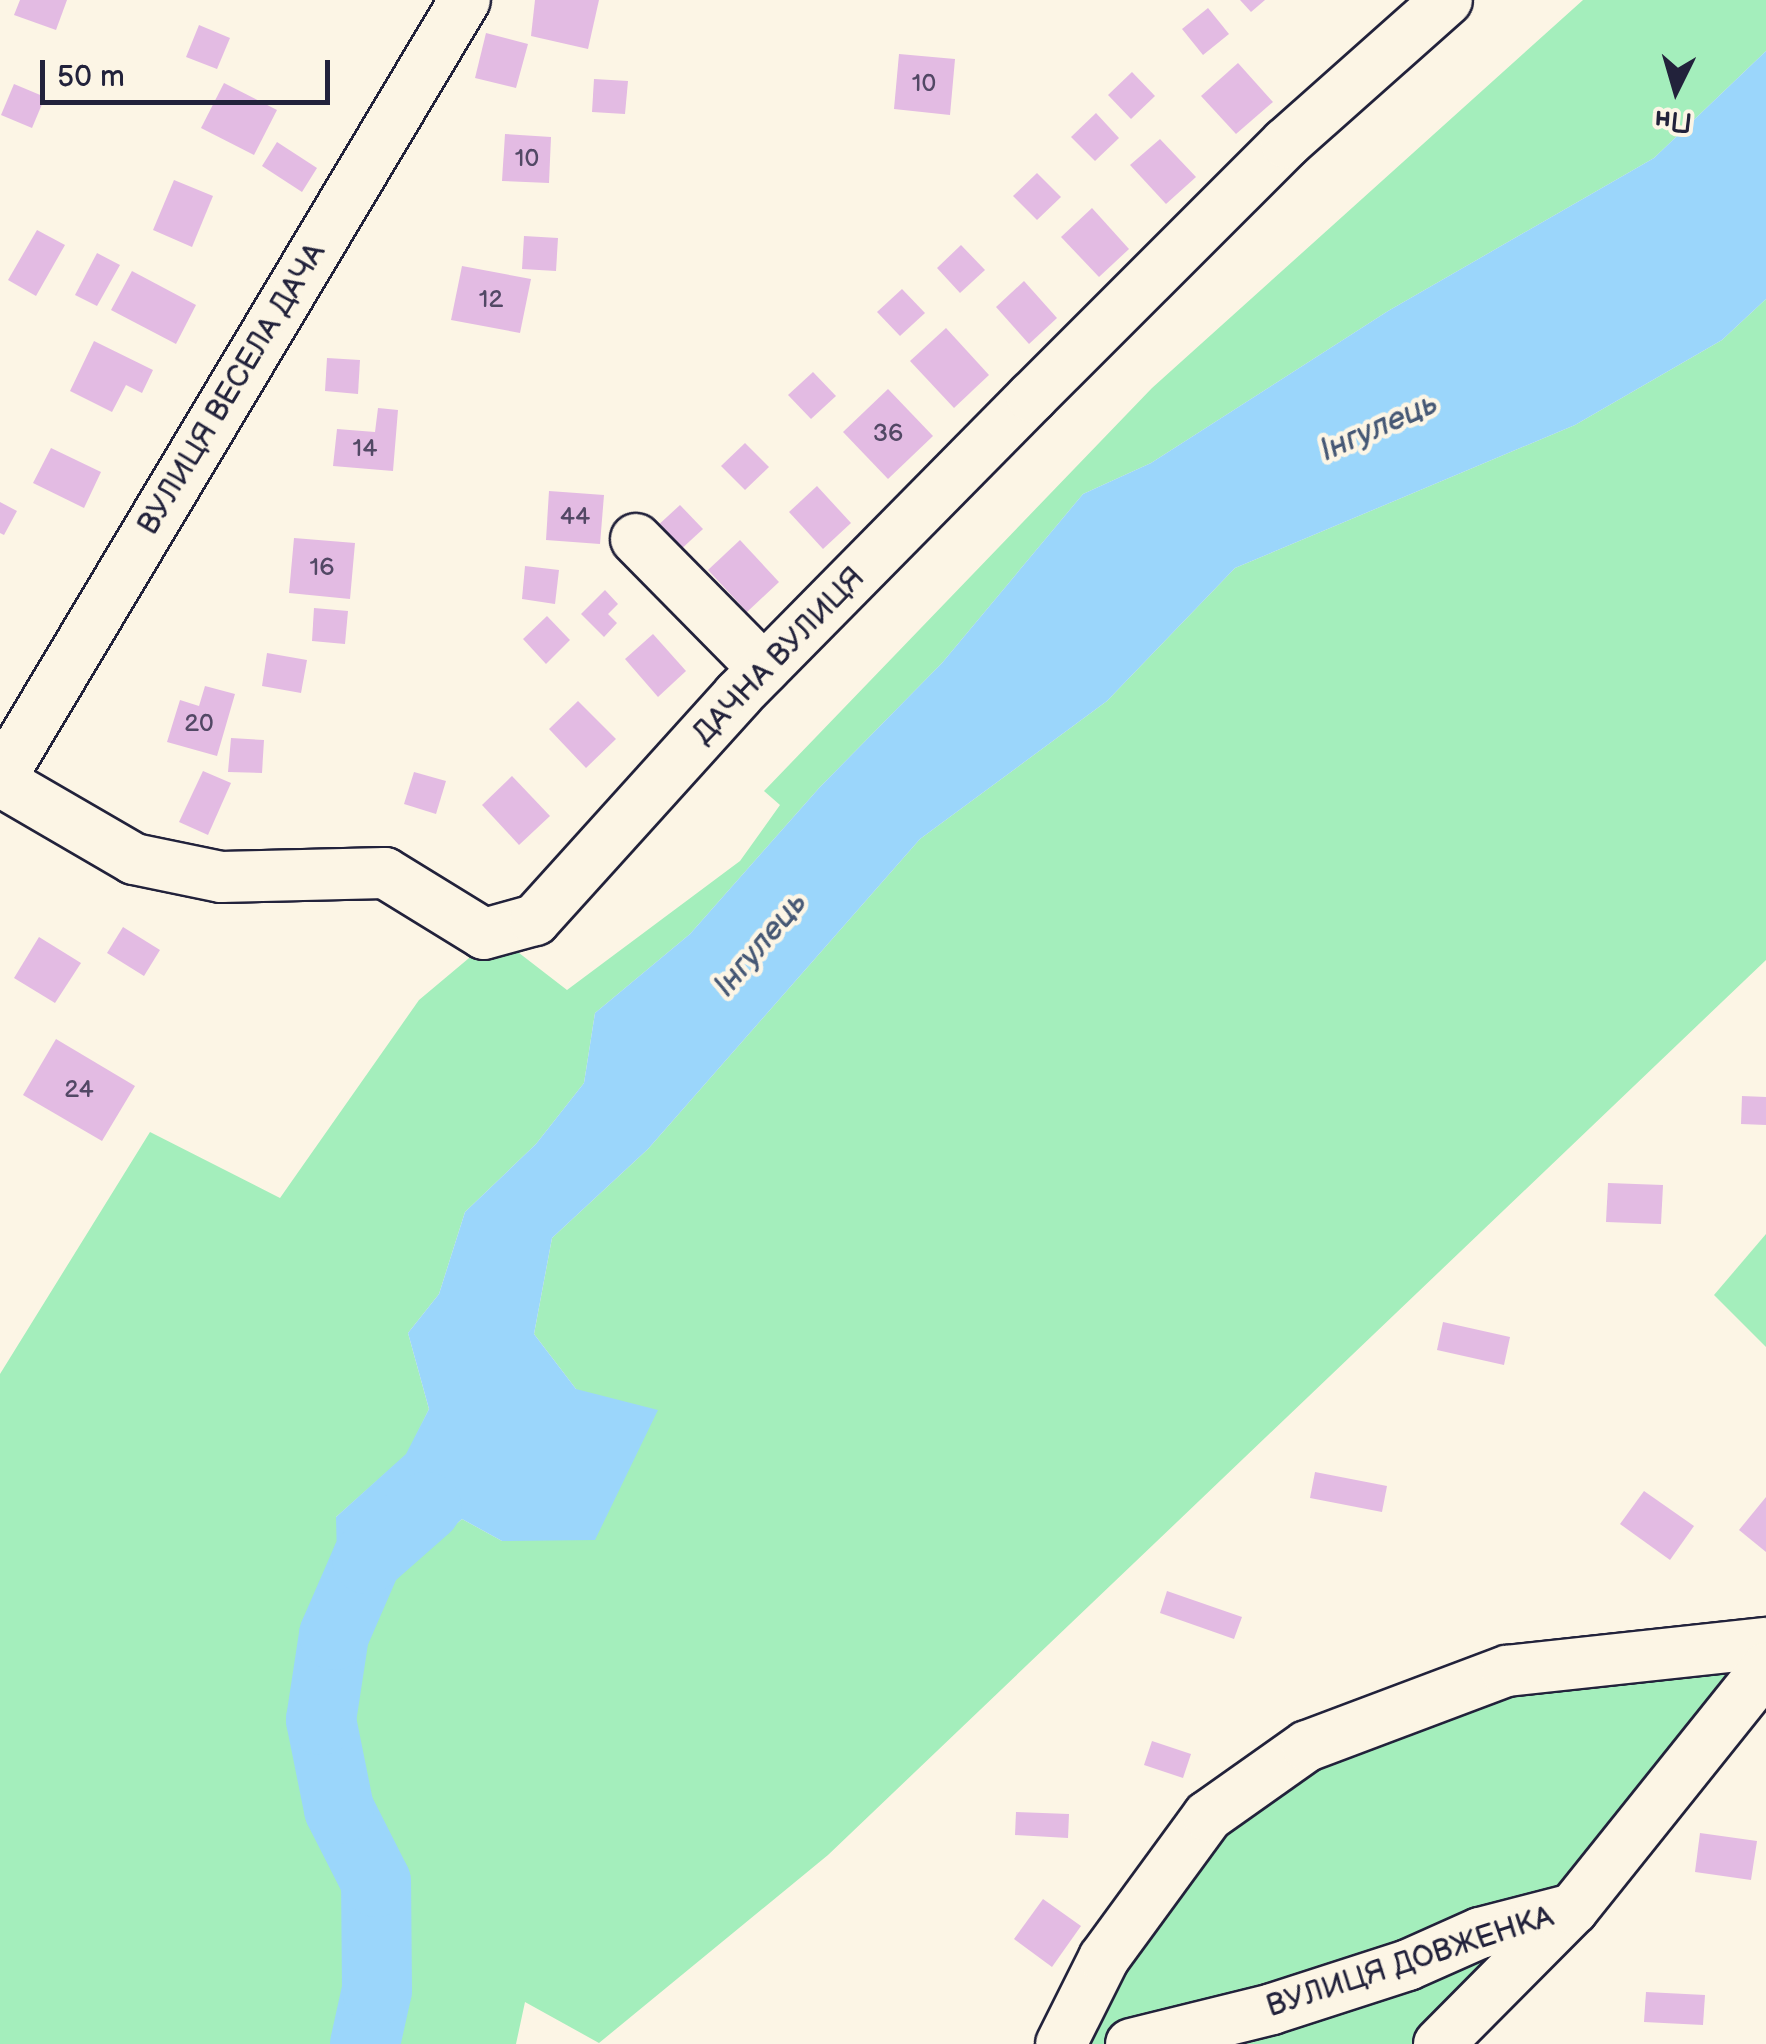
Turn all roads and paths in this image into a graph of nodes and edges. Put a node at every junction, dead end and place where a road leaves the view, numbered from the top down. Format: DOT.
graph roads {
  1 [pos="465,0"];
  2 [pos="1448,0"];
  3 [pos="636,540"];
  4 [pos="764,669"];
  5 [pos="0,780"];
  6 [pos="1766,1643"];
  7 [pos="1766,1668"];
  8 [pos="1573,1909"];
  9 [pos="1061,2044"];
  10 [pos="1130,2044"];
  11 [pos="1439,2044"];
  1 -- 5 [label="street, ВУЛИЦЯ ВЕСЕЛА ДАЧА"];
  2 -- 4 [label="street, ДАЧНА ВУЛИЦЯ"];
  3 -- 4 [label="street"];
  4 -- 5 [label="street, ДАЧНА ВУЛИЦЯ"];
  6 -- 9 [label="street"];
  7 -- 8 [label="street, ВУЛИЦЯ ДОВЖЕНКА"];
  8 -- 10 [label="street, ВУЛИЦЯ ДОВЖЕНКА"];
  8 -- 11 [label="street, ВУЛИЦЯ ДОВЖЕНКА"];
}
